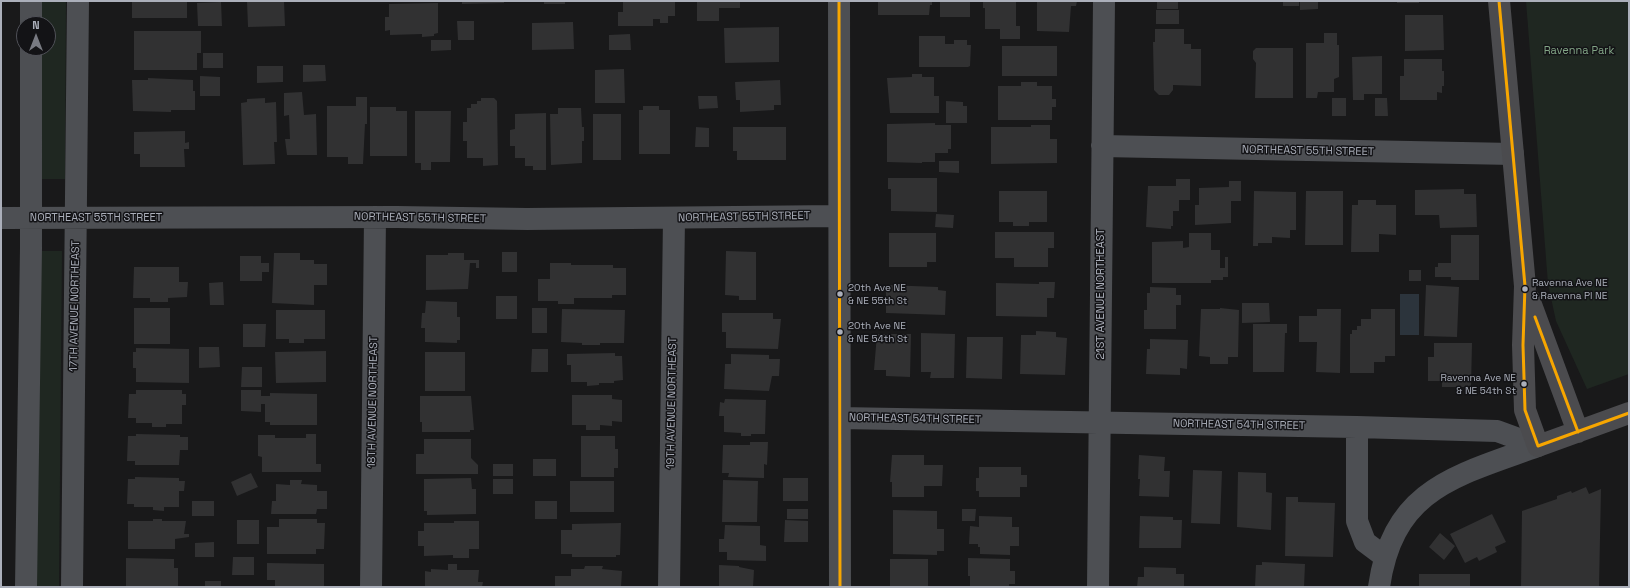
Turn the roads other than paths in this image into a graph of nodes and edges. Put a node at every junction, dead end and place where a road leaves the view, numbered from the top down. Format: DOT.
graph roads {
  1 [pos="31,1"];
  2 [pos="78,1"];
  3 [pos="839,1"];
  4 [pos="1104,1"];
  5 [pos="1499,1"];
  6 [pos="31,16"];
  7 [pos="31,56"];
  8 [pos="1102,146"];
  9 [pos="1513,154"];
  10 [pos="375,216"];
  11 [pos="838,216"];
  12 [pos="1,218"];
  13 [pos="31,218"];
  14 [pos="76,218"];
  15 [pos="674,218"];
  16 [pos="1525,286"];
  17 [pos="1629,413"];
  18 [pos="840,418"];
  19 [pos="1100,422"];
  20 [pos="1357,427"];
  21 [pos="1578,432"];
  22 [pos="1538,446"];
  23 [pos="1385,557"];
  24 [pos="26,587"];
  25 [pos="72,587"];
  26 [pos="371,587"];
  27 [pos="669,587"];
  28 [pos="840,587"];
  29 [pos="1098,587"];
  30 [pos="1379,587"];
  1 -- 6 [label="street"];
  2 -- 14 [label="street, 17TH AVENUE NORTHEAST"];
  3 -- 11 [label="street"];
  4 -- 8 [label="street, 21ST AVENUE NORTHEAST"];
  5 -- 9 [label="main road"];
  7 -- 13 [label="street"];
  8 -- 9 [label="street, NORTHEAST 55TH STREET"];
  8 -- 19 [label="street, 21ST AVENUE NORTHEAST"];
  9 -- 16 [label="main road"];
  10 -- 14 [label="street, NORTHEAST 55TH STREET"];
  10 -- 15 [label="street, NORTHEAST 55TH STREET"];
  10 -- 26 [label="street, 18TH AVENUE NORTHEAST"];
  11 -- 15 [label="street, NORTHEAST 55TH STREET"];
  11 -- 18 [label="street"];
  12 -- 13 [label="street, NORTHEAST 55TH STREET"];
  13 -- 14 [label="street, NORTHEAST 55TH STREET"];
  13 -- 24 [label="street"];
  14 -- 25 [label="street, 17TH AVENUE NORTHEAST"];
  15 -- 27 [label="street, 19TH AVENUE NORTHEAST"];
  16 -- 21 [label="main road"];
  16 -- 22 [label="main road"];
  17 -- 21 [label="main road"];
  18 -- 19 [label="street, NORTHEAST 54TH STREET"];
  18 -- 28 [label="street"];
  19 -- 20 [label="street, NORTHEAST 54TH STREET"];
  19 -- 29 [label="street, 21ST AVENUE NORTHEAST"];
  20 -- 22 [label="street, NORTHEAST 54TH STREET"];
  20 -- 23 [label="street"];
  21 -- 22 [label="main road"];
  22 -- 23 [label="street"];
  23 -- 30 [label="street"];
}
